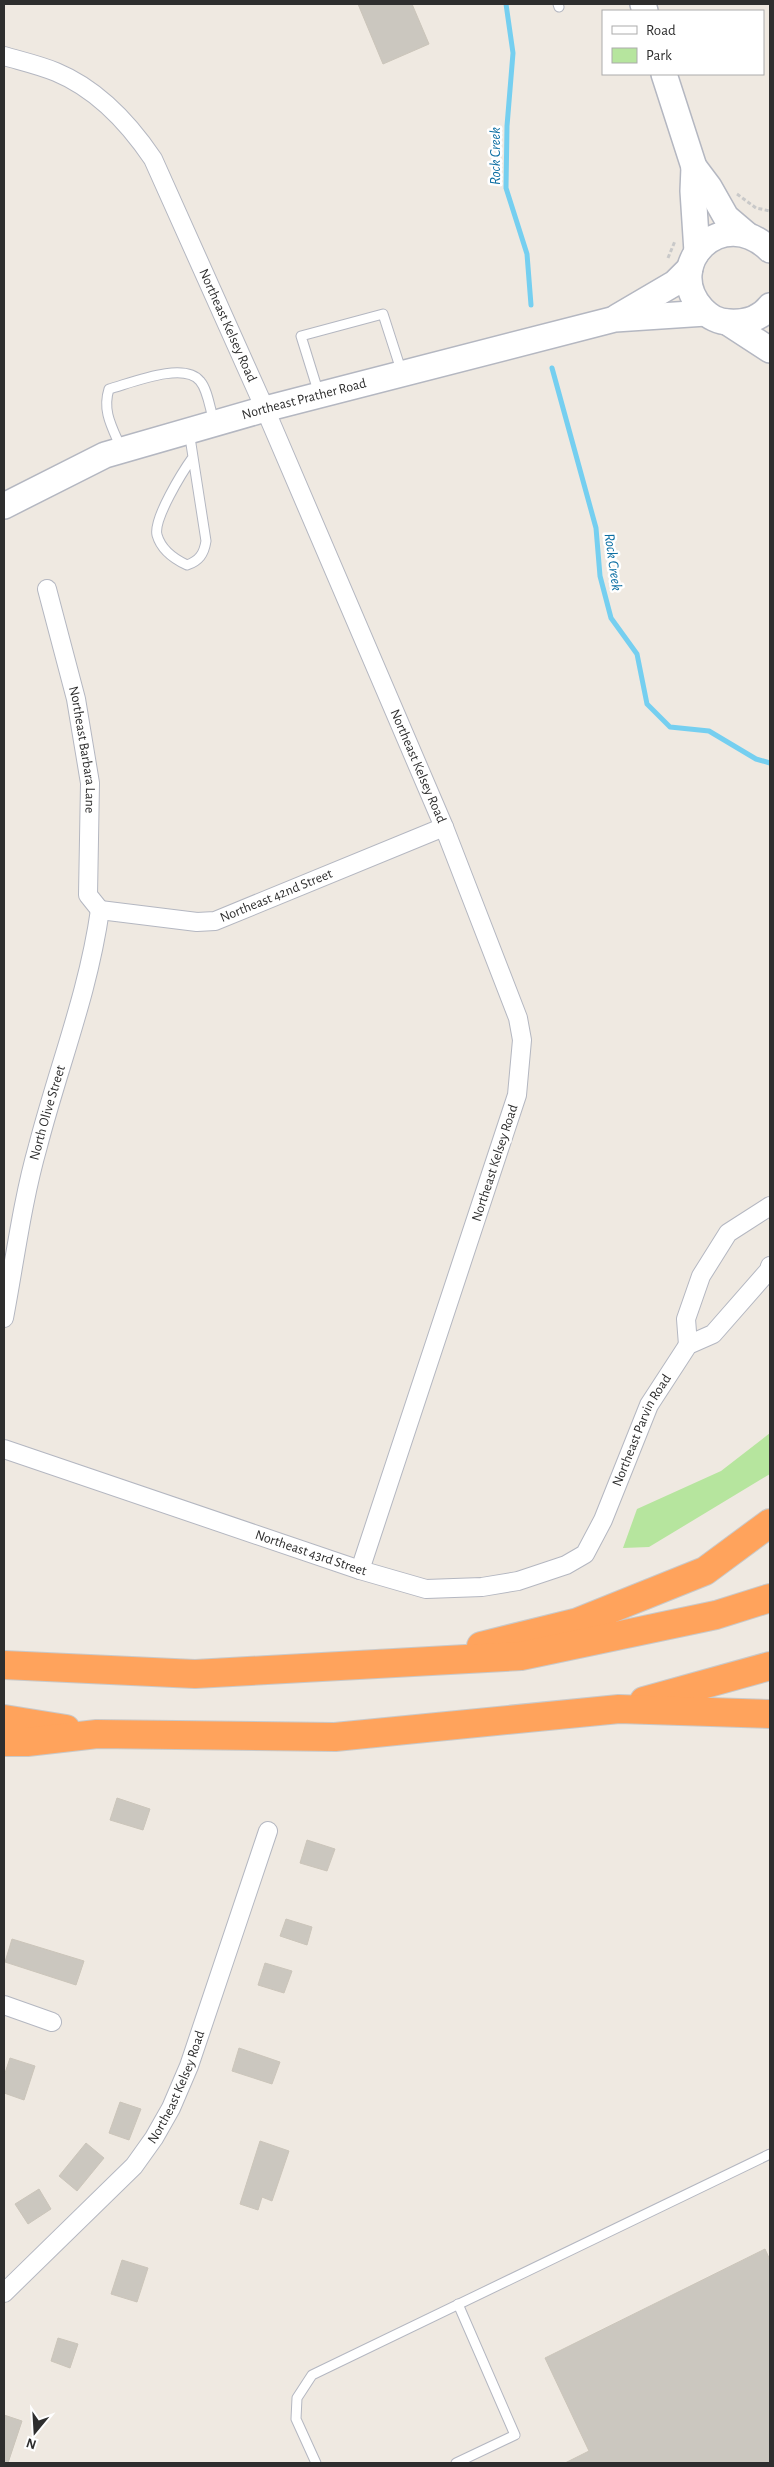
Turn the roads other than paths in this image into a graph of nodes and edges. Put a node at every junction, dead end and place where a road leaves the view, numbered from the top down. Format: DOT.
graph roads {
  1 [pos="4,56"];
  2 [pos="664,75"];
  3 [pos="694,167"];
  4 [pos="762,240"];
  5 [pos="694,260"];
  6 [pos="770,306"];
  7 [pos="716,318"];
  8 [pos="615,319"];
  9 [pos="770,350"];
  10 [pos="402,373"];
  11 [pos="319,395"];
  12 [pos="265,409"];
  13 [pos="214,424"];
  14 [pos="189,431"];
  15 [pos="122,451"];
  16 [pos="193,457"];
  17 [pos="4,506"];
  18 [pos="47,590"];
  19 [pos="444,827"];
  20 [pos="100,910"];
  21 [pos="770,1206"];
  22 [pos="770,1266"];
  23 [pos="4,1318"];
  24 [pos="688,1345"];
  25 [pos="4,1449"];
  26 [pos="603,1520"];
  27 [pos="770,1523"];
  28 [pos="360,1570"];
  29 [pos="770,1598"];
  30 [pos="419,1662"];
  31 [pos="4,1665"];
  32 [pos="770,1666"];
  33 [pos="619,1709"];
  34 [pos="770,1714"];
  35 [pos="4,1719"];
  36 [pos="97,1734"];
  37 [pos="4,1742"];
  38 [pos="268,1831"];
  39 [pos="4,2005"];
  40 [pos="52,2022"];
  41 [pos="770,2154"];
  42 [pos="5,2290"];
  43 [pos="458,2304"];
  44 [pos="316,2463"];
  45 [pos="456,2463"];
  1 -- 12 [label="street, Northeast Kelsey Road"];
  2 -- 3 [label="main road"];
  3 -- 4 [label="main road"];
  3 -- 5 [label="main road"];
  4 -- 5 [label="main road, Northeast Prather Road"];
  5 -- 7 [label="main road"];
  5 -- 8 [label="main road, Northeast Prather Road"];
  6 -- 7 [label="main road, Northeast Prather Road"];
  7 -- 8 [label="main road, Northeast Prather Road"];
  7 -- 9 [label="main road"];
  8 -- 10 [label="main road, Northeast Prather Road"];
  10 -- 11 [label="main road, Northeast Prather Road"];
  10 -- 11 [label="lane"];
  11 -- 12 [label="main road, Northeast Prather Road"];
  12 -- 13 [label="main road, Northeast Prather Road"];
  12 -- 19 [label="street, Northeast Kelsey Road"];
  13 -- 14 [label="main road, Northeast Prather Road"];
  13 -- 15 [label="lane"];
  14 -- 15 [label="main road, Northeast Prather Road"];
  14 -- 16 [label="lane"];
  15 -- 17 [label="main road, Northeast Prather Road"];
  16 -- 16 [label="lane"];
  18 -- 20 [label="street, Northeast Barbara Lane"];
  19 -- 20 [label="street, Northeast 42nd Street"];
  19 -- 28 [label="street, Northeast Kelsey Road"];
  20 -- 23 [label="street, North Olive Street"];
  21 -- 24 [label="street"];
  22 -- 24 [label="street"];
  24 -- 26 [label="street, Northeast Parvin Road"];
  25 -- 28 [label="street, Northeast 43rd Street"];
  26 -- 28 [label="street, Northeast 43rd Street"];
  27 -- 30 [label="highway"];
  29 -- 30 [label="highway"];
  30 -- 31 [label="highway"];
  32 -- 33 [label="highway"];
  33 -- 34 [label="highway"];
  33 -- 36 [label="highway"];
  35 -- 36 [label="highway"];
  36 -- 37 [label="highway"];
  38 -- 42 [label="street, Northeast Kelsey Road"];
  39 -- 40 [label="street"];
  41 -- 43 [label="lane"];
  43 -- 44 [label="lane"];
  43 -- 45 [label="lane"];
}
